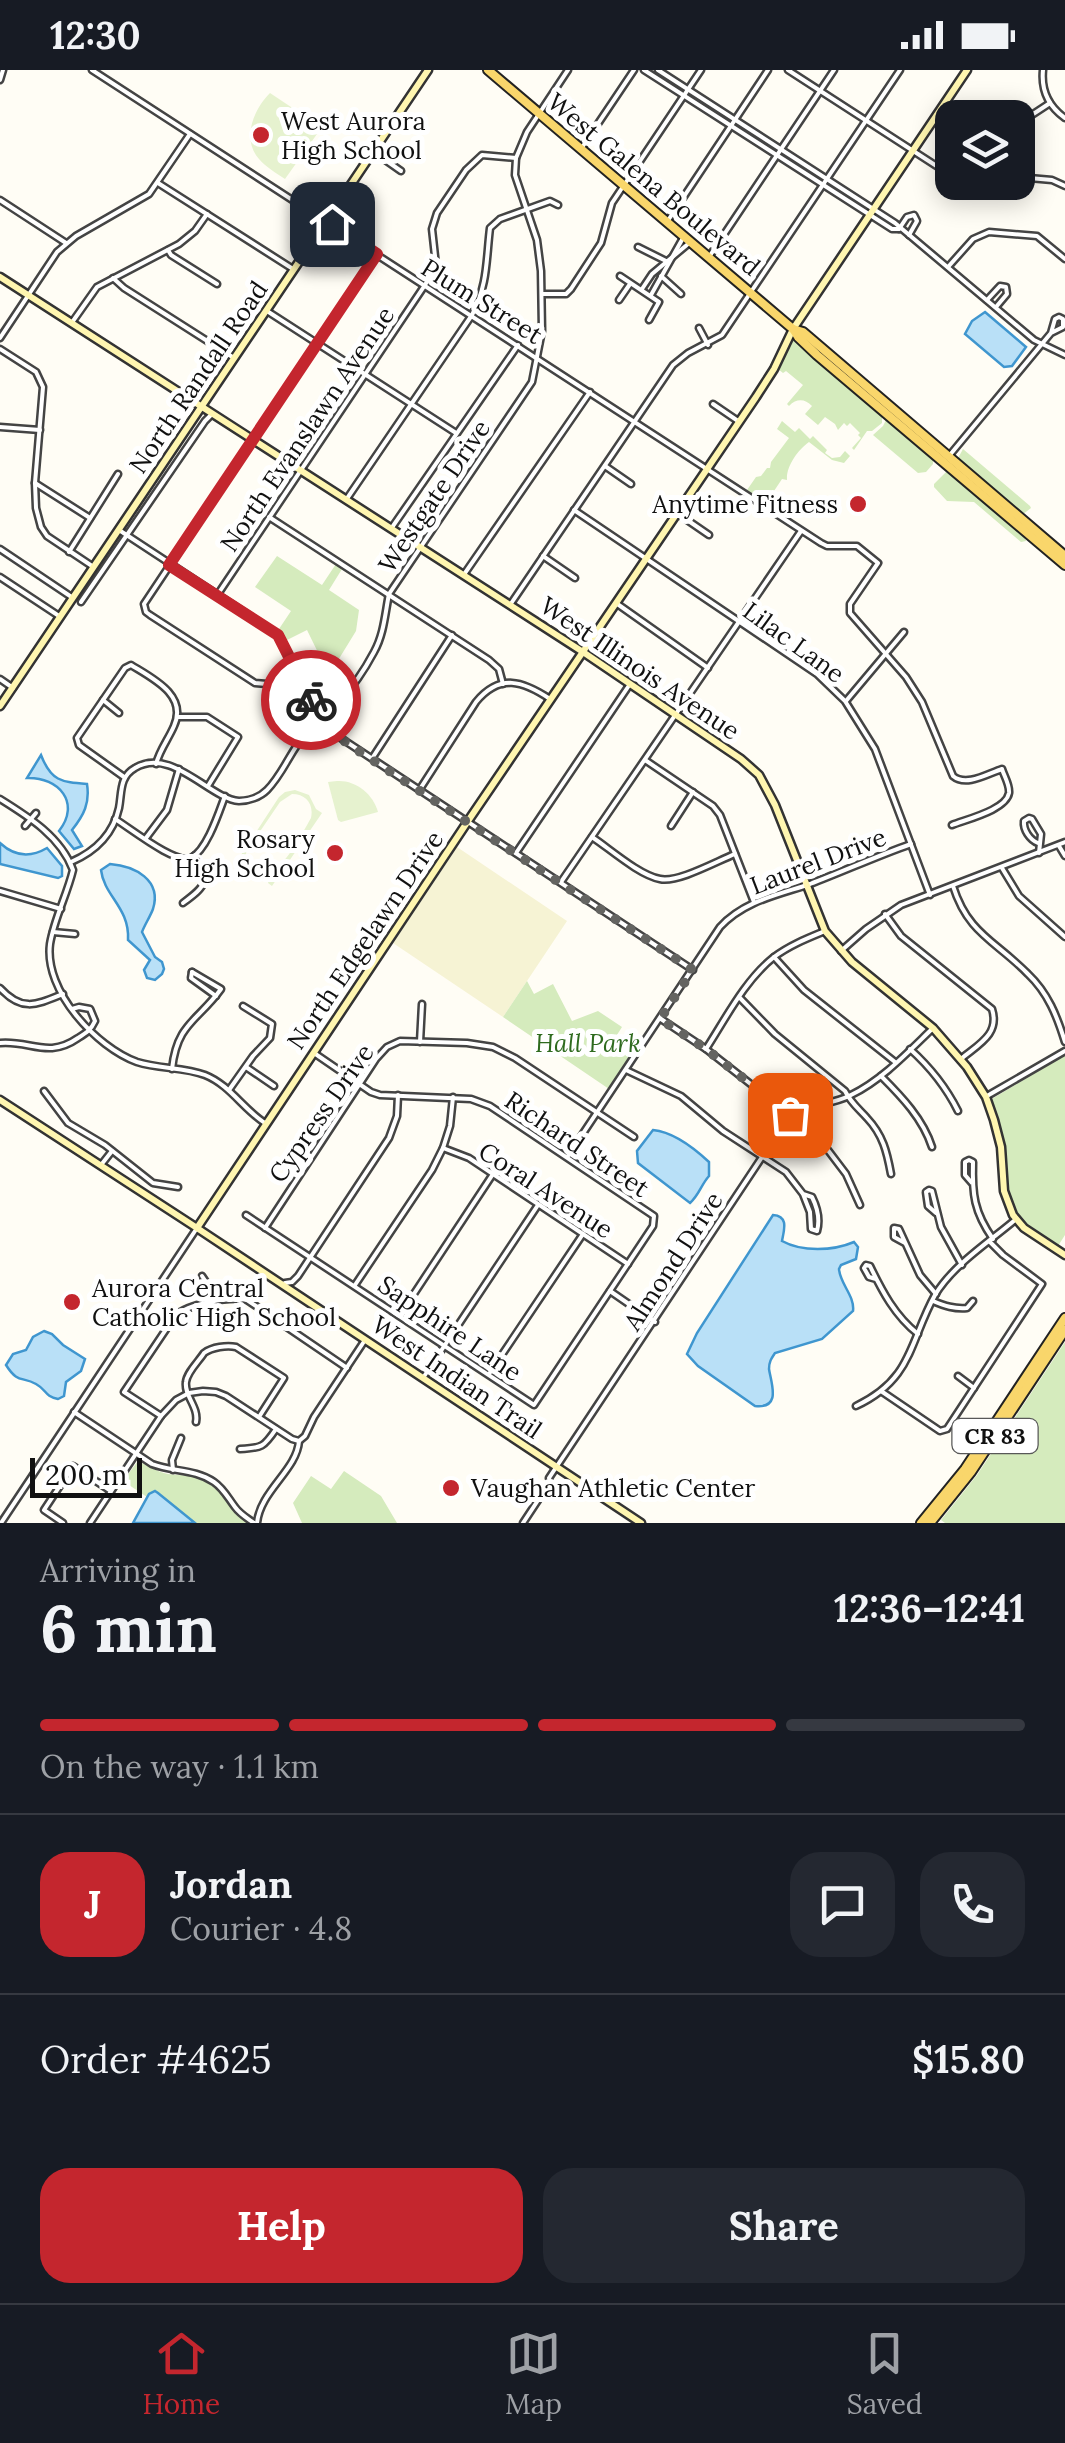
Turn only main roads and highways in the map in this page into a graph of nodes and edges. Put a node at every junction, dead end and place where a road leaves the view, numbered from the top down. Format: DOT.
graph roads {
  1 [pos="495,72"];
  2 [pos="794,329"];
  3 [pos="844,378"];
  4 [pos="859,381"];
  5 [pos="946,460"];
  6 [pos="990,502"];
  7 [pos="1024,521"];
  8 [pos="1065,556"];
  9 [pos="1065,565"];
  10 [pos="1065,1318"];
  11 [pos="1065,1330"];
  12 [pos="921,1523"];
  13 [pos="930,1523"];
  1 -- 2 [label="main road, West Galena Boulevard"];
  2 -- 3 [label="main road, West Galena Boulevard"];
  2 -- 4 [label="main road, West Galena Boulevard"];
  3 -- 4 [label="main road"];
  3 -- 5 [label="main road, West Galena Boulevard"];
  4 -- 5 [label="main road, West Galena Boulevard"];
  5 -- 6 [label="main road, West Galena Boulevard"];
  5 -- 7 [label="main road, West Galena Boulevard"];
  6 -- 7 [label="main road"];
  6 -- 9 [label="main road, West Galena Boulevard"];
  7 -- 8 [label="main road, West Galena Boulevard"];
  10 -- 12 [label="main road, CR 83"];
  11 -- 13 [label="main road, CR 83"];
}
